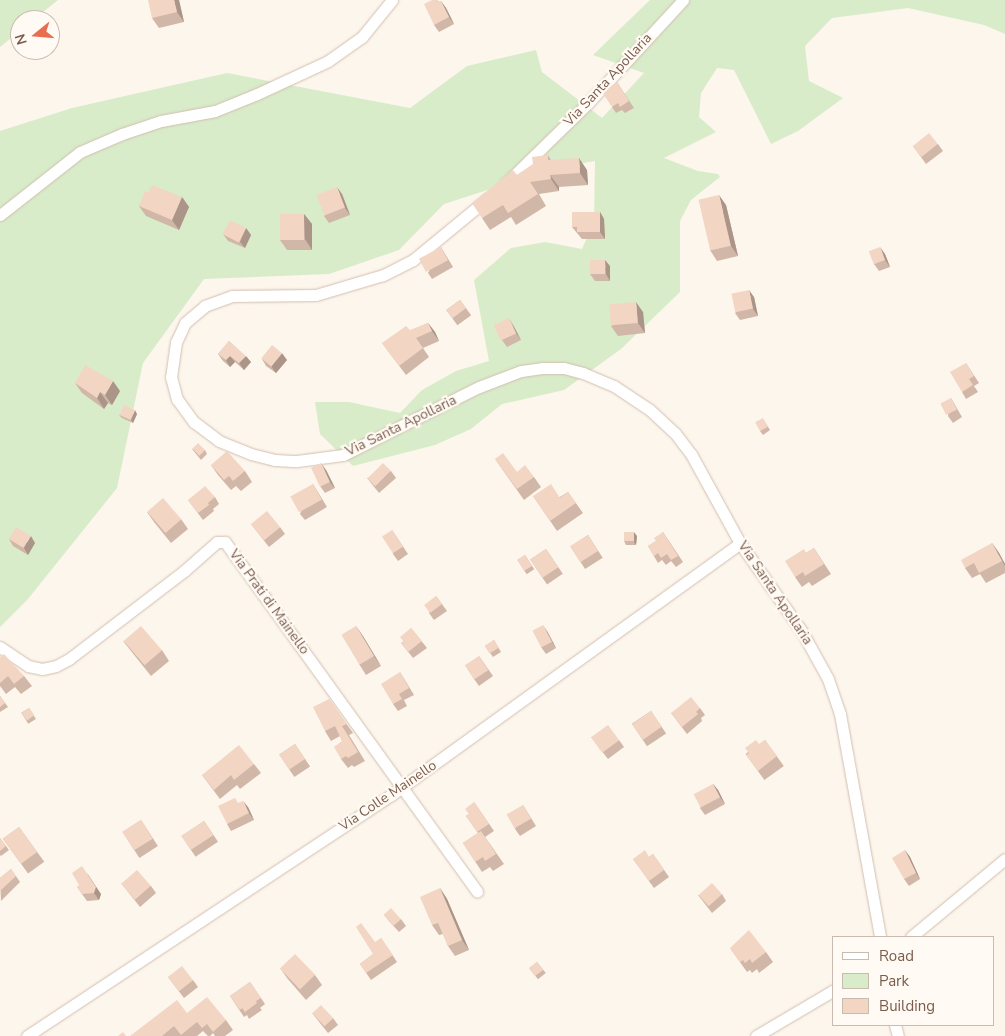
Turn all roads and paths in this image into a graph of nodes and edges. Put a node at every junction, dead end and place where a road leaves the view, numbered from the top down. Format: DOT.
graph roads {
  1 [pos="392,0"];
  2 [pos="683,0"];
  3 [pos="0,215"];
  4 [pos="740,543"];
  5 [pos="0,647"];
  6 [pos="403,787"];
  7 [pos="1005,859"];
  8 [pos="477,892"];
  9 [pos="880,936"];
  10 [pos="912,936"];
  11 [pos="832,991"];
  12 [pos="28,1036"];
  13 [pos="756,1036"];
  1 -- 3 [label="street"];
  2 -- 4 [label="street, Via Santa Apollaria"];
  4 -- 6 [label="street, Via Colle Mainello"];
  4 -- 9 [label="street, Via Santa Apollaria"];
  5 -- 6 [label="street, Via Prati di Mainello"];
  6 -- 8 [label="street"];
  6 -- 12 [label="street, Via Colle Mainello"];
  7 -- 10 [label="street"];
  11 -- 13 [label="street"];
}
